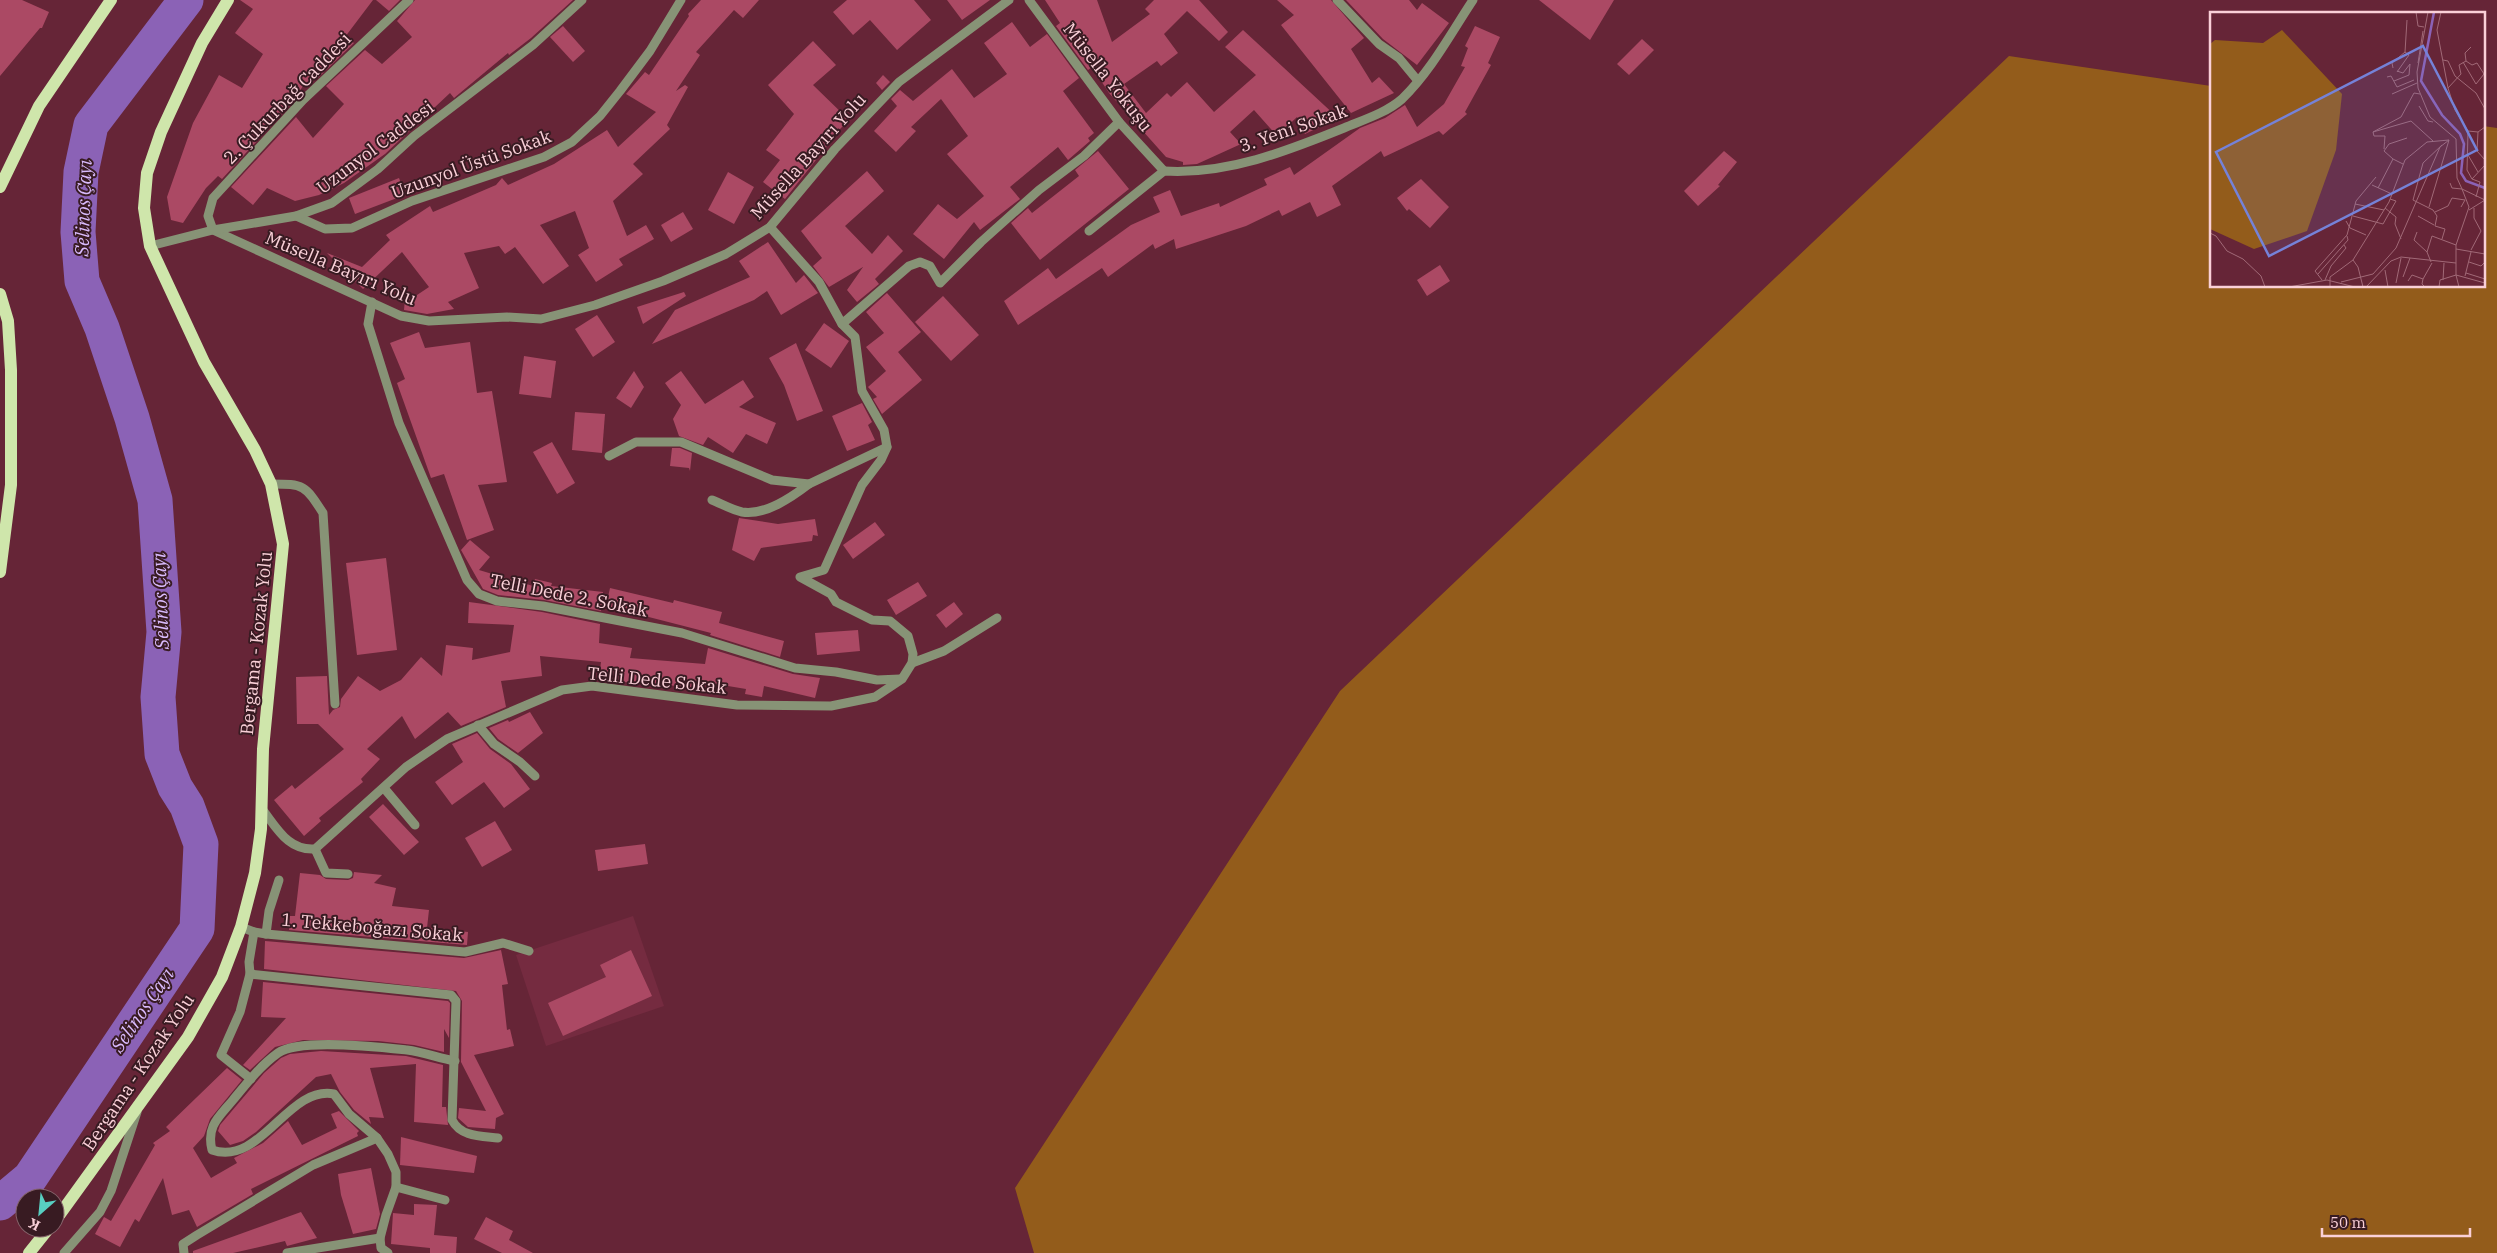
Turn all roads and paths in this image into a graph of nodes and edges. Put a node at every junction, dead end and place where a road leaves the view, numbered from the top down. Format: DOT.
graph roads {
  1 [pos="228,0"];
  2 [pos="409,0"];
  3 [pos="582,0"];
  4 [pos="681,0"];
  5 [pos="1009,0"];
  6 [pos="1029,0"];
  7 [pos="1337,0"];
  8 [pos="1473,0"];
  9 [pos="110,1"];
  10 [pos="1418,81"];
  11 [pos="1119,122"];
  12 [pos="1164,171"];
  13 [pos="0,187"];
  14 [pos="296,216"];
  15 [pos="770,227"];
  16 [pos="213,230"];
  17 [pos="1089,231"];
  18 [pos="150,246"];
  19 [pos="0,294"];
  20 [pos="372,302"];
  21 [pos="842,324"];
  22 [pos="887,447"];
  23 [pos="609,456"];
  24 [pos="271,484"];
  25 [pos="809,484"];
  26 [pos="712,500"];
  27 [pos="0,572"];
  28 [pos="997,618"];
  29 [pos="912,663"];
  30 [pos="902,679"];
  31 [pos="335,704"];
  32 [pos="478,724"];
  33 [pos="535,776"];
  34 [pos="384,788"];
  35 [pos="262,809"];
  36 [pos="414,825"];
  37 [pos="317,853"];
  38 [pos="348,874"];
  39 [pos="280,880"];
  40 [pos="241,927"];
  41 [pos="254,932"];
  42 [pos="266,934"];
  43 [pos="529,951"];
  44 [pos="250,974"];
  45 [pos="455,1062"];
  46 [pos="251,1079"];
  47 [pos="139,1107"];
  48 [pos="377,1138"];
  49 [pos="498,1138"];
  50 [pos="396,1187"];
  51 [pos="445,1200"];
  52 [pos="65,1207"];
  53 [pos="41,1238"];
  54 [pos="380,1238"];
  55 [pos="29,1253"];
  56 [pos="64,1253"];
  57 [pos="184,1253"];
  58 [pos="288,1253"];
  59 [pos="388,1253"];
  1 -- 18 [label="main road, Bergama - Kozak Yolu"];
  2 -- 16 [label="street, 2. Çukurbağ Caddesi"];
  3 -- 14 [label="street, Uzunyol Caddesi"];
  4 -- 14 [label="street, Uzunyol Üstü Sokak"];
  5 -- 15 [label="street, Müsella Bayırı Yolu"];
  6 -- 11 [label="street, Müsella Yokuşu"];
  7 -- 10 [label="street"];
  8 -- 10 [label="street, 3. Yeni Sokak"];
  9 -- 13 [label="main road"];
  10 -- 12 [label="street, 3. Yeni Sokak"];
  11 -- 12 [label="street, Müsella Yokuşu"];
  11 -- 21 [label="street"];
  12 -- 17 [label="street"];
  14 -- 16 [label="street, Uzunyol Caddesi"];
  15 -- 20 [label="street, Müsella Bayırı Yolu"];
  15 -- 21 [label="street"];
  16 -- 18 [label="street, Uzunyol Caddesi"];
  16 -- 20 [label="street, Müsella Bayırı Yolu"];
  18 -- 24 [label="main road, Bergama - Kozak Yolu"];
  19 -- 27 [label="main road"];
  20 -- 30 [label="street, Telli Dede 2. Sokak"];
  21 -- 22 [label="street"];
  22 -- 25 [label="street"];
  22 -- 29 [label="street"];
  23 -- 25 [label="street"];
  24 -- 31 [label="street"];
  24 -- 35 [label="main road, Bergama - Kozak Yolu"];
  25 -- 26 [label="street"];
  28 -- 29 [label="street"];
  29 -- 30 [label="street"];
  30 -- 32 [label="street, Telli Dede Sokak"];
  32 -- 33 [label="street"];
  32 -- 34 [label="street, Telli Dede Sokak"];
  34 -- 36 [label="street"];
  34 -- 37 [label="street, Telli Dede Sokak"];
  35 -- 37 [label="street"];
  35 -- 40 [label="main road, Bergama - Kozak Yolu"];
  37 -- 38 [label="street"];
  39 -- 42 [label="street"];
  40 -- 41 [label="street, 1. Tekkeboğazı Sokak"];
  40 -- 47 [label="main road, Bergama - Kozak Yolu"];
  41 -- 42 [label="street, 1. Tekkeboğazı Sokak"];
  41 -- 44 [label="street"];
  42 -- 43 [label="street, 1. Tekkeboğazı Sokak"];
  44 -- 45 [label="street"];
  44 -- 46 [label="street"];
  45 -- 46 [label="street"];
  45 -- 49 [label="street"];
  46 -- 48 [label="street"];
  47 -- 52 [label="main road, Bergama - Kozak Yolu"];
  47 -- 56 [label="street"];
  48 -- 50 [label="street"];
  48 -- 57 [label="street"];
  50 -- 51 [label="street"];
  50 -- 54 [label="street"];
  53 -- 55 [label="main road"];
  54 -- 58 [label="street"];
  54 -- 59 [label="street"];
}
